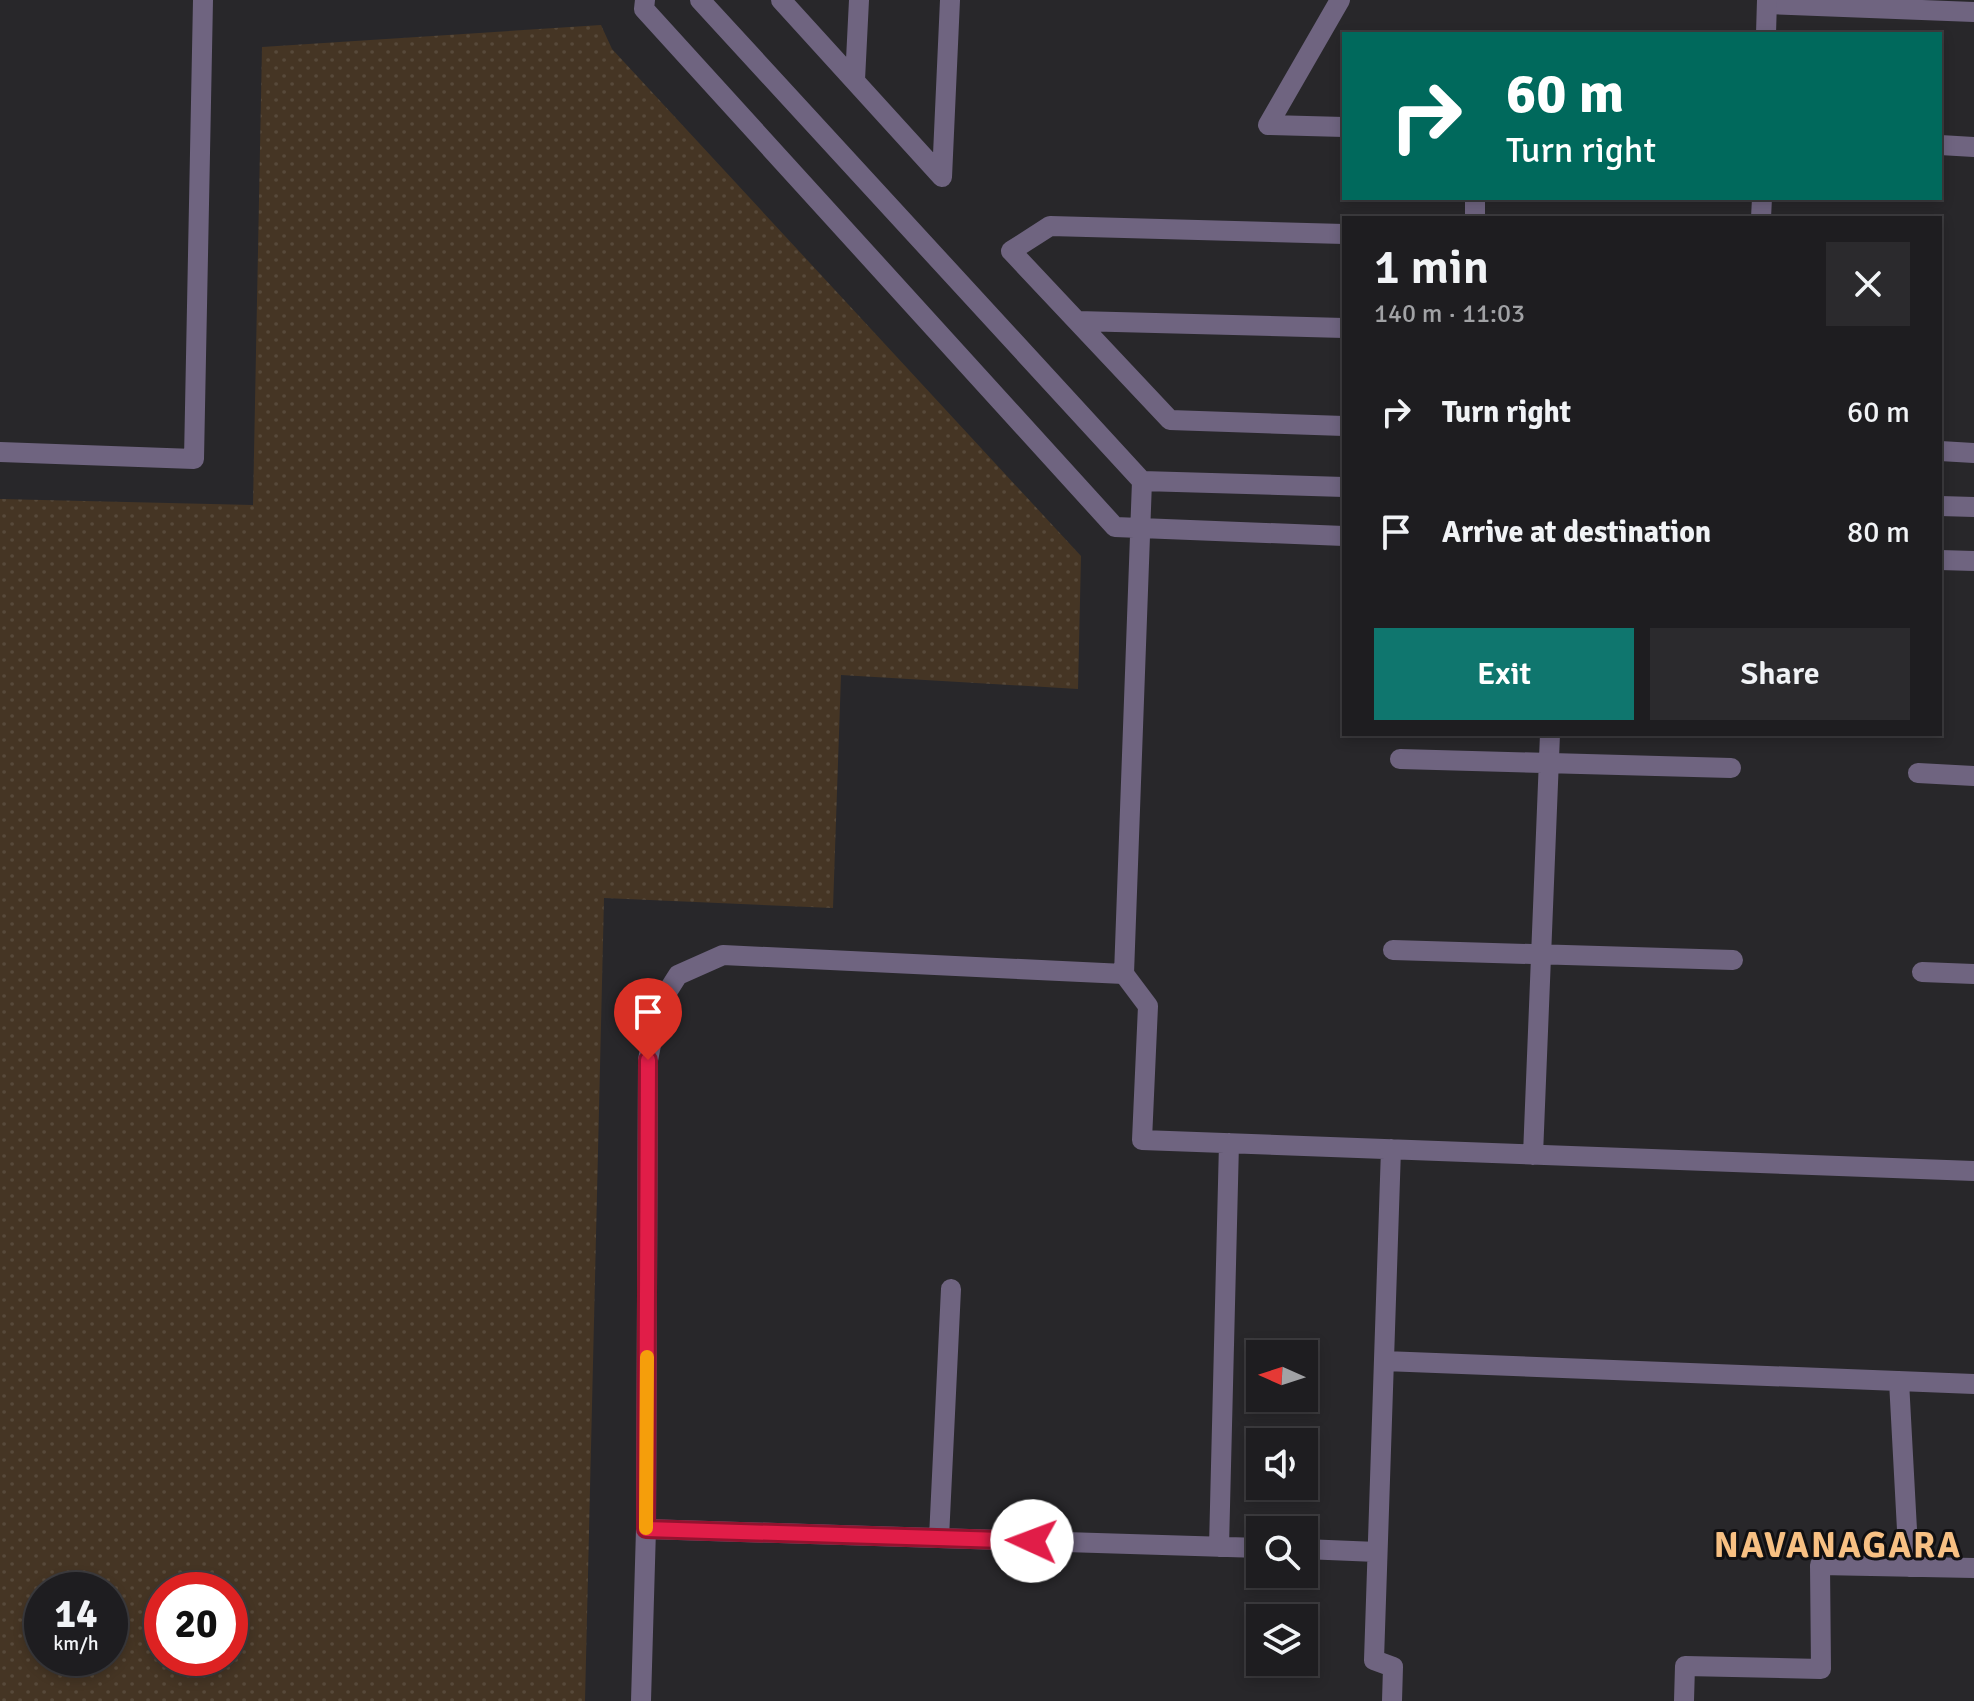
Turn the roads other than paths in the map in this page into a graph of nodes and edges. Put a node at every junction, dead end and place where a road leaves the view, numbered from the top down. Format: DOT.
graph roads {
  1 [pos="203,0"];
  2 [pos="645,0"];
  3 [pos="700,0"];
  4 [pos="781,0"];
  5 [pos="859,0"];
  6 [pos="950,0"];
  7 [pos="1340,0"];
  8 [pos="1767,2"];
  9 [pos="1894,4"];
  10 [pos="1974,12"];
  11 [pos="1766,32"];
  12 [pos="855,80"];
  13 [pos="1342,127"];
  14 [pos="1942,145"];
  15 [pos="1974,147"];
  16 [pos="1342,234"];
  17 [pos="1077,321"];
  18 [pos="1342,328"];
  19 [pos="1342,426"];
  20 [pos="1942,451"];
  21 [pos="0,452"];
  22 [pos="1974,453"];
  23 [pos="1142,481"];
  24 [pos="1342,487"];
  25 [pos="1942,506"];
  26 [pos="1974,507"];
  27 [pos="1140,528"];
  28 [pos="1342,536"];
  29 [pos="1942,560"];
  30 [pos="1974,561"];
  31 [pos="1550,736"];
  32 [pos="1400,759"];
  33 [pos="1549,762"];
  34 [pos="1731,768"];
  35 [pos="1918,773"];
  36 [pos="1974,776"];
  37 [pos="1393,950"];
  38 [pos="1541,954"];
  39 [pos="1733,960"];
  40 [pos="1922,972"];
  41 [pos="1124,974"];
  42 [pos="1974,974"];
  43 [pos="1229,1143"];
  44 [pos="1391,1149"];
  45 [pos="1533,1155"];
  46 [pos="1974,1171"];
  47 [pos="951,1289"];
  48 [pos="1384,1361"];
  49 [pos="1899,1381"];
  50 [pos="1974,1384"];
  51 [pos="646,1529"];
  52 [pos="939,1538"];
  53 [pos="1219,1547"];
  54 [pos="1246,1548"];
  55 [pos="1318,1550"];
  56 [pos="1377,1552"];
  57 [pos="1909,1567"];
  58 [pos="1974,1568"];
  59 [pos="641,1701"];
  60 [pos="1392,1701"];
  61 [pos="1684,1701"];
  1 -- 21 [label="street"];
  2 -- 27 [label="street"];
  3 -- 23 [label="street"];
  4 -- 12 [label="street"];
  5 -- 12 [label="street"];
  6 -- 12 [label="street"];
  7 -- 13 [label="street"];
  8 -- 9 [label="street"];
  8 -- 11 [label="street"];
  9 -- 10 [label="street"];
  14 -- 15 [label="street"];
  16 -- 17 [label="street"];
  17 -- 18 [label="street"];
  17 -- 19 [label="street"];
  20 -- 22 [label="street"];
  23 -- 24 [label="street"];
  23 -- 27 [label="street"];
  25 -- 26 [label="street"];
  27 -- 28 [label="street"];
  27 -- 41 [label="street"];
  29 -- 30 [label="street"];
  31 -- 33 [label="street"];
  32 -- 33 [label="street"];
  33 -- 34 [label="street"];
  33 -- 38 [label="street"];
  35 -- 36 [label="street"];
  37 -- 38 [label="street"];
  38 -- 39 [label="street"];
  38 -- 45 [label="street"];
  40 -- 42 [label="street"];
  41 -- 43 [label="street"];
  41 -- 51 [label="street"];
  43 -- 44 [label="street"];
  43 -- 53 [label="street"];
  44 -- 45 [label="street"];
  44 -- 48 [label="street"];
  45 -- 46 [label="street"];
  47 -- 52 [label="street"];
  48 -- 49 [label="street"];
  48 -- 56 [label="street"];
  49 -- 50 [label="street"];
  49 -- 57 [label="street"];
  51 -- 52 [label="street"];
  51 -- 59 [label="street"];
  52 -- 53 [label="street"];
  53 -- 54 [label="street"];
  55 -- 56 [label="street"];
  56 -- 60 [label="street"];
  57 -- 58 [label="street"];
  57 -- 61 [label="street"];
}
